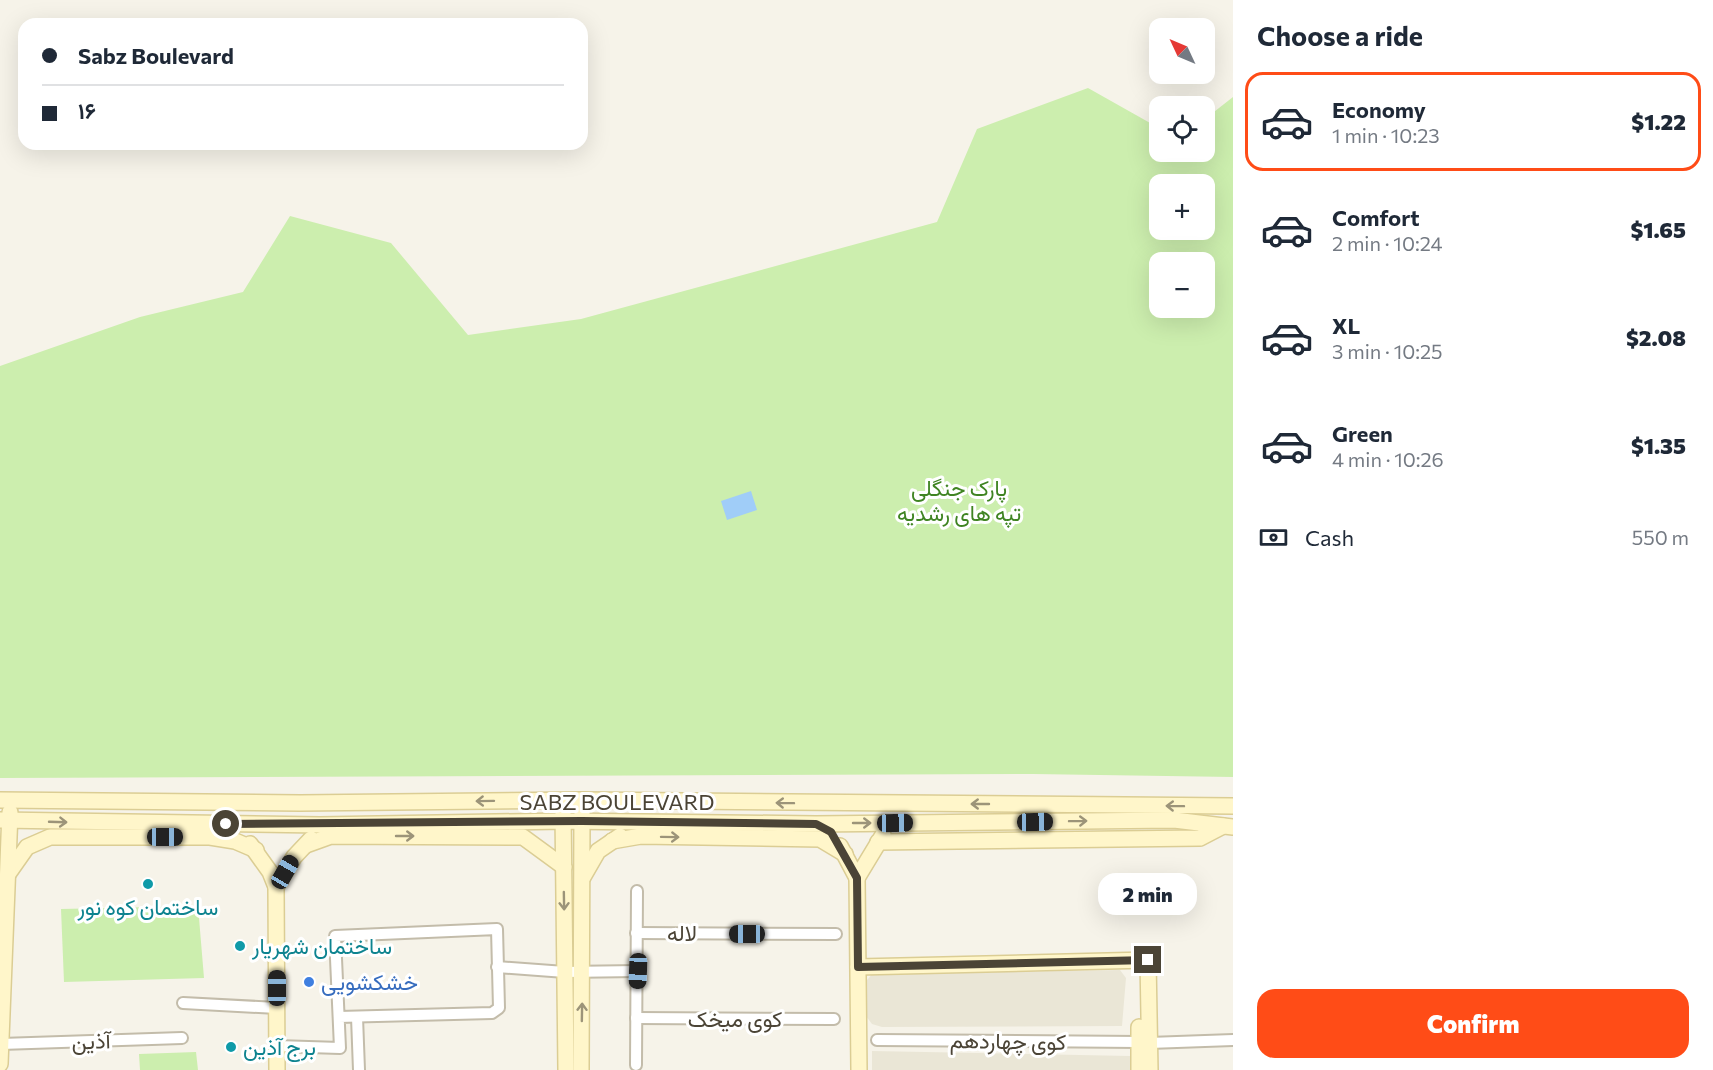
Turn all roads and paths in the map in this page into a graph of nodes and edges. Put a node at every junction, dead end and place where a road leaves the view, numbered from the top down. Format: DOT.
graph roads {
  1 [pos="582,800"];
  2 [pos="5,801"];
  3 [pos="563,801"];
  4 [pos="1233,806"];
  5 [pos="5,820"];
  6 [pos="563,821"];
  7 [pos="582,821"];
  8 [pos="640,822"];
  9 [pos="895,823"];
  10 [pos="226,824"];
  11 [pos="816,824"];
  12 [pos="323,825"];
  13 [pos="1228,826"];
  14 [pos="612,841"];
  15 [pos="878,842"];
  16 [pos="306,845"];
  17 [pos="256,850"];
  18 [pos="845,854"];
  19 [pos="564,867"];
  20 [pos="8,874"];
  21 [pos="857,878"];
  22 [pos="581,883"];
  23 [pos="276,887"];
  24 [pos="637,891"];
  25 [pos="636,933"];
  26 [pos="836,934"];
  27 [pos="497,967"];
  28 [pos="858,967"];
  29 [pos="582,971"];
  30 [pos="638,971"];
  31 [pos="565,972"];
  32 [pos="183,1003"];
  33 [pos="277,1008"];
  34 [pos="339,1017"];
  35 [pos="357,1017"];
  36 [pos="636,1018"];
  37 [pos="834,1019"];
  38 [pos="182,1038"];
  39 [pos="877,1040"];
  40 [pos="1233,1040"];
  41 [pos="1144,1043"];
  42 [pos="0,1044"];
  43 [pos="277,1046"];
  44 [pos="0,1064"];
  45 [pos="636,1065"];
  46 [pos="277,1070"];
  47 [pos="358,1070"];
  48 [pos="566,1070"];
  49 [pos="581,1070"];
  50 [pos="859,1070"];
  51 [pos="1139,1070"];
  52 [pos="1150,1070"];
  1 -- 3 [label="street, SABZ BOULEVARD"];
  4 -- 1 [label="street, SABZ BOULEVARD, one-way"];
  1 -- 7 [label="street"];
  3 -- 2 [label="street, SABZ BOULEVARD, one-way"];
  2 -- 5 [label="street"];
  3 -- 6 [label="street"];
  5 -- 10 [label="street, SABZ BOULEVARD, one-way"];
  5 -- 20 [label="street"];
  6 -- 7 [label="street, SABZ BOULEVARD"];
  6 -- 12 [label="street, SABZ BOULEVARD"];
  6 -- 19 [label="street"];
  7 -- 8 [label="street, SABZ BOULEVARD"];
  7 -- 22 [label="street"];
  8 -- 11 [label="street, SABZ BOULEVARD"];
  8 -- 14 [label="street"];
  11 -- 9 [label="street, SABZ BOULEVARD, one-way"];
  9 -- 13 [label="street, SABZ BOULEVARD, one-way"];
  9 -- 15 [label="street"];
  10 -- 12 [label="street, SABZ BOULEVARD"];
  10 -- 17 [label="street"];
  11 -- 18 [label="street"];
  12 -- 16 [label="street"];
  13 -- 15 [label="street"];
  14 -- 18 [label="street, one-way"];
  14 -- 22 [label="street"];
  15 -- 21 [label="street"];
  16 -- 19 [label="street, one-way"];
  16 -- 23 [label="street"];
  17 -- 20 [label="street"];
  17 -- 23 [label="street"];
  18 -- 21 [label="street"];
  19 -- 31 [label="street, one-way"];
  20 -- 42 [label="street"];
  21 -- 28 [label="street"];
  22 -- 29 [label="street"];
  23 -- 33 [label="street"];
  24 -- 25 [label="street, لاله"];
  25 -- 26 [label="street, لاله"];
  25 -- 30 [label="street, لاله"];
  27 -- 31 [label="street"];
  27 -- 34 [label="street"];
  27 -- 35 [label="street"];
  28 -- 41 [label="street"];
  28 -- 50 [label="street"];
  29 -- 30 [label="street"];
  29 -- 31 [label="street"];
  49 -- 29 [label="street, one-way"];
  30 -- 36 [label="street"];
  31 -- 48 [label="street"];
  32 -- 33 [label="street"];
  33 -- 43 [label="street"];
  34 -- 35 [label="street"];
  34 -- 43 [label="street"];
  35 -- 47 [label="street"];
  36 -- 37 [label="street, کوی میخک"];
  36 -- 45 [label="street"];
  38 -- 42 [label="street, آذین"];
  39 -- 41 [label="street, کوی چهاردهم"];
  40 -- 41 [label="street, کوی چهاردهم"];
  41 -- 51 [label="street"];
  41 -- 52 [label="street"];
  42 -- 44 [label="street"];
  43 -- 46 [label="street"];
}
